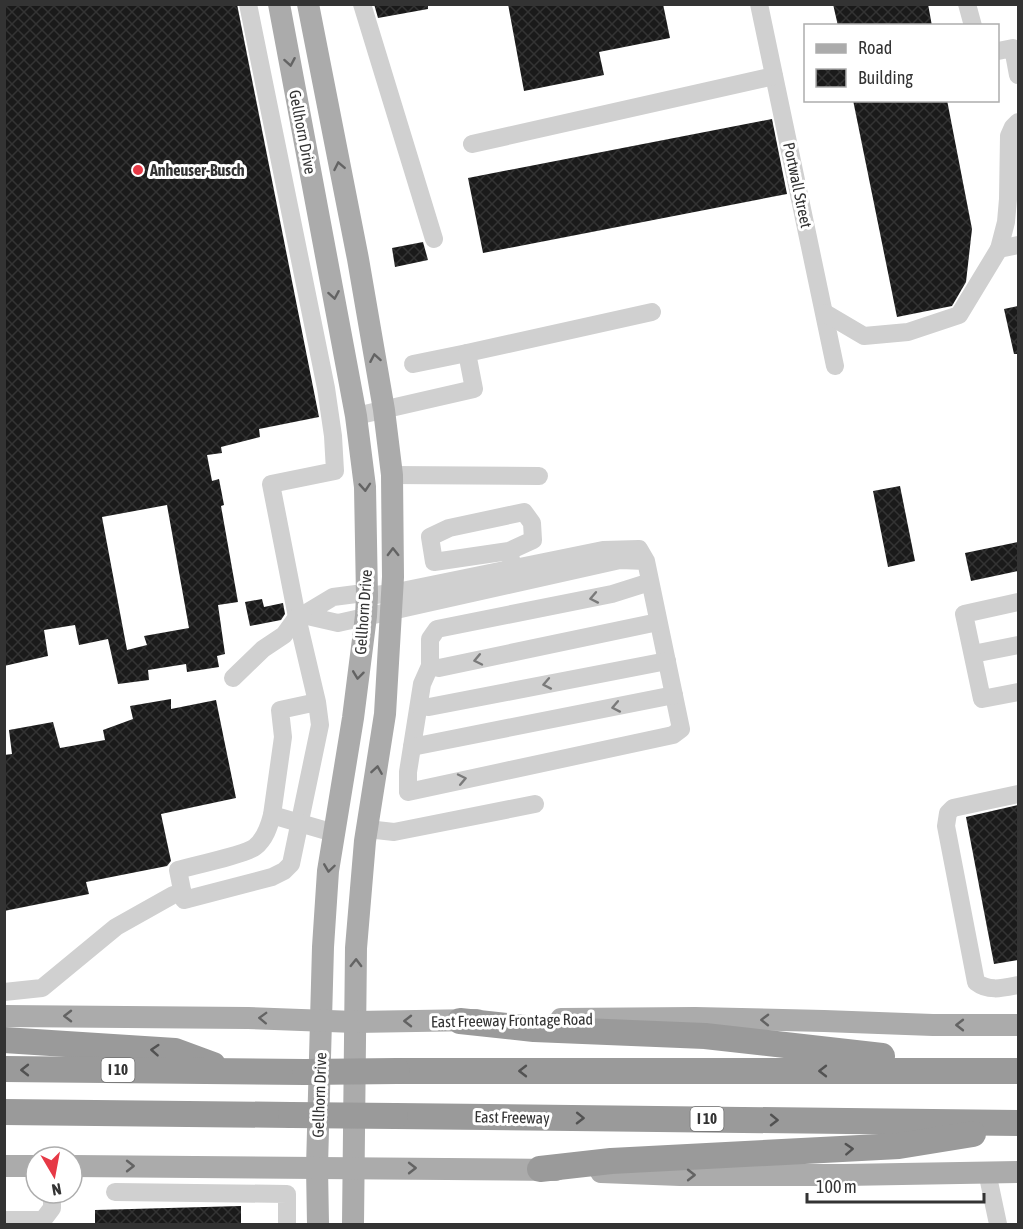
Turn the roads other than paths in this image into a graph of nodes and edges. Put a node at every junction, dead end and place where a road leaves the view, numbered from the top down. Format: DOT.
graph roads {
  1 [pos="248,4"];
  2 [pos="279,4"];
  3 [pos="308,4"];
  4 [pos="362,4"];
  5 [pos="759,4"];
  6 [pos="967,4"];
  7 [pos="972,24"];
  8 [pos="999,51"];
  9 [pos="1018,75"];
  10 [pos="774,76"];
  11 [pos="325,94"];
  12 [pos="297,101"];
  13 [pos="1018,122"];
  14 [pos="472,144"];
  15 [pos="434,238"];
  16 [pos="1018,245"];
  17 [pos="999,249"];
  18 [pos="356,253"];
  19 [pos="328,259"];
  20 [pos="652,312"];
  21 [pos="825,313"];
  22 [pos="467,353"];
  23 [pos="413,364"];
  24 [pos="836,366"];
  25 [pos="384,410"];
  26 [pos="356,416"];
  27 [pos="392,475"];
  28 [pos="539,476"];
  29 [pos="514,573"];
  30 [pos="650,582"];
  31 [pos="392,601"];
  32 [pos="1018,602"];
  33 [pos="367,606"];
  34 [pos="300,616"];
  35 [pos="658,622"];
  36 [pos="1018,645"];
  37 [pos="973,654"];
  38 [pos="667,661"];
  39 [pos="430,666"];
  40 [pos="233,678"];
  41 [pos="1018,692"];
  42 [pos="674,695"];
  43 [pos="317,702"];
  44 [pos="420,706"];
  45 [pos="412,747"];
  46 [pos="1018,794"];
  47 [pos="535,804"];
  48 [pos="272,815"];
  49 [pos="301,823"];
  50 [pos="335,826"];
  51 [pos="367,827"];
  52 [pos="183,893"];
  53 [pos="1018,985"];
  54 [pos="4,992"];
  55 [pos="4,1016"];
  56 [pos="322,1020"];
  57 [pos="460,1021"];
  58 [pos="355,1022"];
  59 [pos="1018,1025"];
  60 [pos="4,1040"];
  61 [pos="4,1070"];
  62 [pos="231,1071"];
  63 [pos="1013,1071"];
  64 [pos="4,1112"];
  65 [pos="133,1113"];
  66 [pos="4,1119"];
  67 [pos="1018,1125"];
  68 [pos="4,1166"];
  69 [pos="24,1166"];
  70 [pos="84,1166"];
  71 [pos="317,1167"];
  72 [pos="353,1168"];
  73 [pos="540,1169"];
  74 [pos="987,1172"];
  75 [pos="1018,1172"];
  76 [pos="115,1192"];
  77 [pos="52,1205"];
  78 [pos="4,1220"];
  79 [pos="287,1224"];
  80 [pos="318,1224"];
  81 [pos="353,1224"];
  82 [pos="998,1224"];
  1 -- 34 [label="street"];
  2 -- 12 [label="main road, Gellhorn Drive, one-way"];
  3 -- 11 [label="main road, Gellhorn Drive"];
  4 -- 15 [label="street"];
  5 -- 10 [label="street, Portwall Street"];
  6 -- 7 [label="street"];
  8 -- 9 [label="street"];
  10 -- 14 [label="street"];
  10 -- 21 [label="street, Portwall Street"];
  11 -- 12 [label="main road"];
  18 -- 11 [label="main road, Gellhorn Drive, one-way"];
  12 -- 19 [label="main road, Gellhorn Drive"];
  13 -- 17 [label="street"];
  16 -- 17 [label="street"];
  17 -- 21 [label="street"];
  18 -- 19 [label="main road"];
  25 -- 18 [label="main road, Gellhorn Drive, one-way"];
  19 -- 26 [label="main road, Gellhorn Drive, one-way"];
  20 -- 22 [label="street"];
  21 -- 24 [label="street, Portwall Street"];
  22 -- 23 [label="street"];
  22 -- 25 [label="street"];
  25 -- 26 [label="street"];
  25 -- 27 [label="main road, Gellhorn Drive"];
  26 -- 33 [label="main road, Gellhorn Drive, one-way"];
  27 -- 28 [label="street"];
  31 -- 27 [label="main road, Gellhorn Drive, one-way"];
  29 -- 29 [label="street"];
  29 -- 30 [label="street"];
  29 -- 31 [label="street"];
  30 -- 35 [label="street"];
  30 -- 39 [label="street, one-way"];
  31 -- 33 [label="street"];
  51 -- 31 [label="main road, Gellhorn Drive, one-way"];
  32 -- 37 [label="street"];
  33 -- 34 [label="street"];
  33 -- 34 [label="street"];
  33 -- 50 [label="main road, Gellhorn Drive, one-way"];
  34 -- 40 [label="street"];
  34 -- 43 [label="street"];
  35 -- 38 [label="street"];
  35 -- 39 [label="street, one-way"];
  36 -- 37 [label="street"];
  37 -- 41 [label="street"];
  38 -- 42 [label="street"];
  38 -- 44 [label="street, one-way"];
  39 -- 44 [label="street"];
  42 -- 45 [label="street, one-way"];
  45 -- 42 [label="street, one-way"];
  43 -- 48 [label="street"];
  43 -- 49 [label="street"];
  44 -- 45 [label="street"];
  46 -- 53 [label="street"];
  47 -- 51 [label="street"];
  48 -- 49 [label="street"];
  48 -- 52 [label="street"];
  49 -- 50 [label="street"];
  49 -- 52 [label="street"];
  50 -- 51 [label="main road"];
  50 -- 56 [label="main road, Gellhorn Drive, one-way"];
  58 -- 51 [label="main road, Gellhorn Drive, one-way"];
  52 -- 54 [label="street"];
  56 -- 55 [label="main road, East Freeway Frontage Road, one-way"];
  56 -- 58 [label="main road, East Freeway Frontage Road"];
  56 -- 71 [label="main road, Gellhorn Drive"];
  57 -- 58 [label="main road, East Freeway Frontage Road, one-way"];
  59 -- 57 [label="main road, East Freeway Frontage Road, one-way"];
  57 -- 63 [label="highway"];
  58 -- 72 [label="main road, Gellhorn Drive"];
  62 -- 60 [label="highway, one-way"];
  62 -- 61 [label="highway, I 10, one-way"];
  63 -- 62 [label="highway, I 10, one-way, bridge"];
  64 -- 65 [label="highway, East Freeway / I 10"];
  65 -- 66 [label="highway"];
  65 -- 67 [label="highway, East Freeway / I 10, one-way, bridge"];
  73 -- 67 [label="highway, one-way"];
  68 -- 69 [label="main road"];
  70 -- 71 [label="main road, one-way"];
  71 -- 72 [label="main road"];
  71 -- 80 [label="main road, Gellhorn Drive"];
  72 -- 73 [label="main road, one-way"];
  72 -- 81 [label="main road, Gellhorn Drive"];
  73 -- 74 [label="main road, one-way"];
  74 -- 75 [label="main road"];
  74 -- 82 [label="street"];
  76 -- 79 [label="street"];
  77 -- 78 [label="street"];
}
